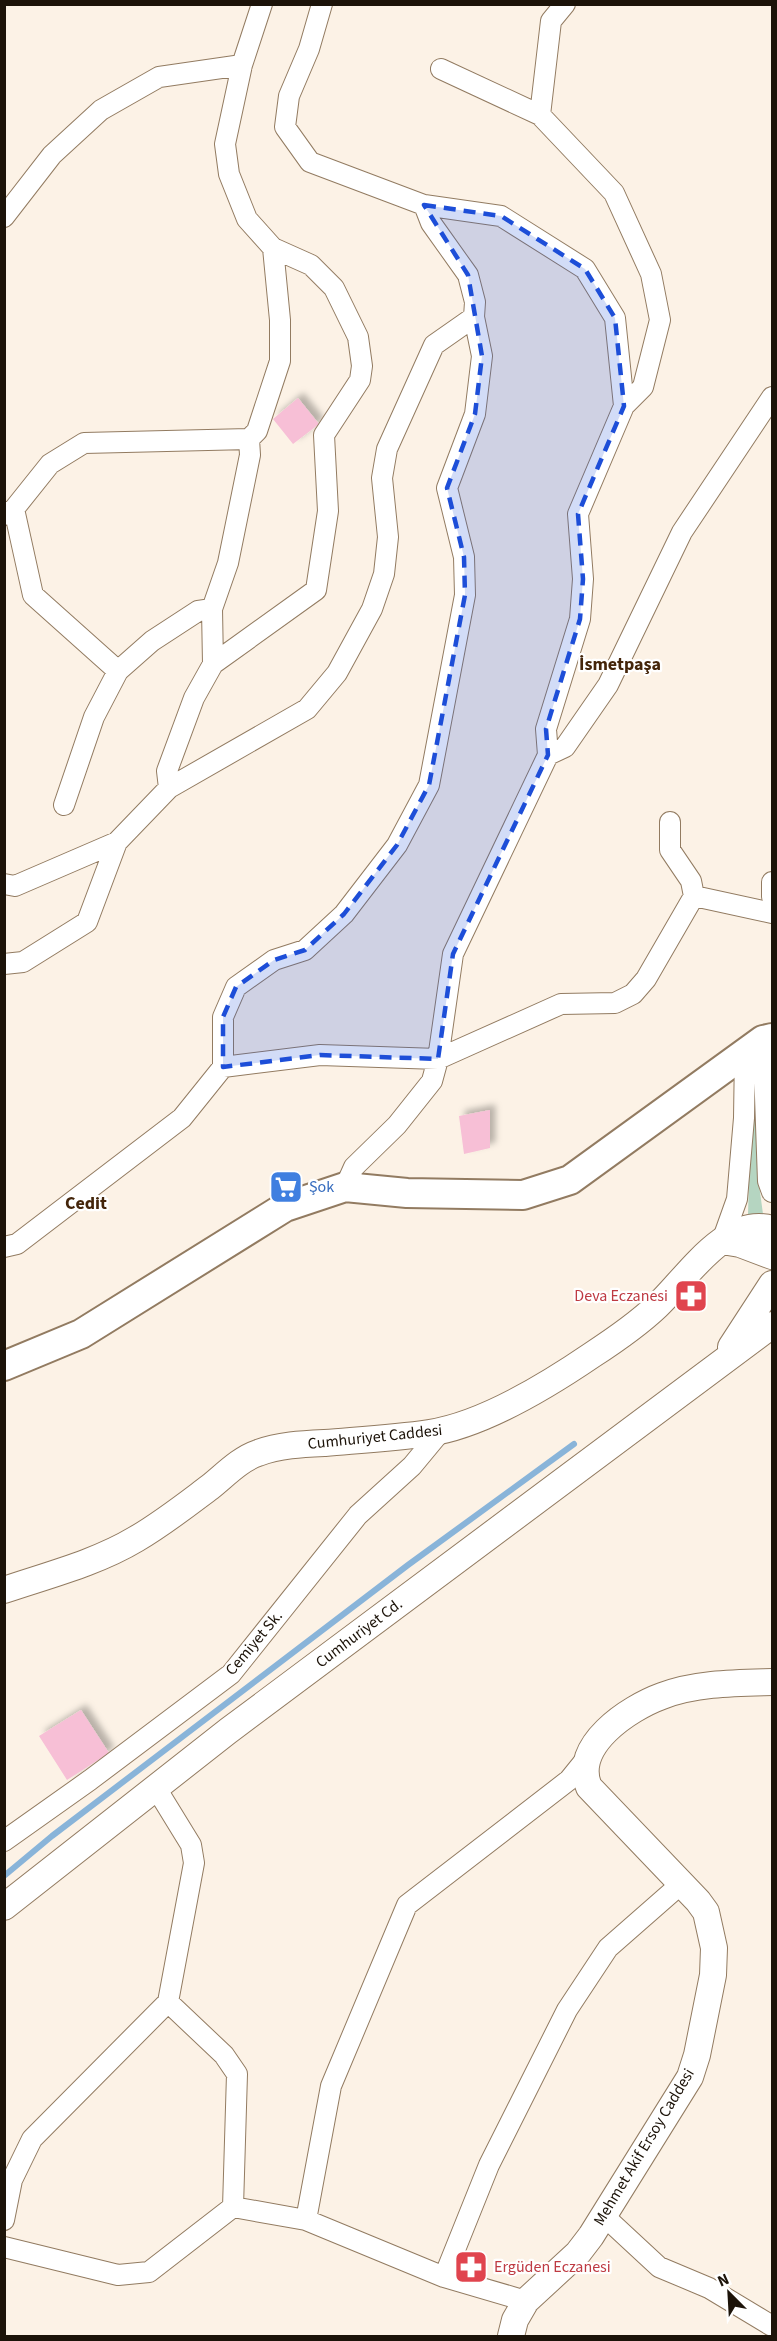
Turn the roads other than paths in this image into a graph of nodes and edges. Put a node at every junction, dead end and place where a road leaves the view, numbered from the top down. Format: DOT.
graph roads {
  1 [pos="262,4"];
  2 [pos="322,4"];
  3 [pos="565,4"];
  4 [pos="242,65"];
  5 [pos="441,69"];
  6 [pos="540,115"];
  7 [pos="424,205"];
  8 [pos="4,217"];
  9 [pos="273,248"];
  10 [pos="474,317"];
  11 [pos="772,397"];
  12 [pos="624,406"];
  13 [pos="249,439"];
  14 [pos="9,512"];
  15 [pos="212,609"];
  16 [pos="213,664"];
  17 [pos="118,672"];
  18 [pos="548,755"];
  19 [pos="169,788"];
  20 [pos="64,805"];
  21 [pos="670,822"];
  22 [pos="117,842"];
  23 [pos="772,882"];
  24 [pos="4,884"];
  25 [pos="694,896"];
  26 [pos="772,897"];
  27 [pos="772,913"];
  28 [pos="4,964"];
  29 [pos="760,1044"];
  30 [pos="438,1059"];
  31 [pos="223,1067"];
  32 [pos="345,1186"];
  33 [pos="772,1192"];
  34 [pos="772,1229"];
  35 [pos="722,1241"];
  36 [pos="4,1247"];
  37 [pos="772,1256"];
  38 [pos="772,1284"];
  39 [pos="772,1325"];
  40 [pos="718,1365"];
  41 [pos="4,1366"];
  42 [pos="441,1431"];
  43 [pos="4,1590"];
  44 [pos="772,1682"];
  45 [pos="586,1759"];
  46 [pos="156,1788"];
  47 [pos="4,1841"];
  48 [pos="681,1884"];
  49 [pos="4,1907"];
  50 [pos="168,2002"];
  51 [pos="233,2207"];
  52 [pos="604,2216"];
  53 [pos="4,2220"];
  54 [pos="306,2220"];
  55 [pos="4,2247"];
  56 [pos="444,2277"];
  57 [pos="526,2301"];
  58 [pos="772,2326"];
  59 [pos="511,2337"];
  1 -- 4 [label="street"];
  2 -- 7 [label="street"];
  3 -- 6 [label="street"];
  4 -- 8 [label="street"];
  4 -- 9 [label="street"];
  5 -- 6 [label="street"];
  6 -- 12 [label="street"];
  7 -- 10 [label="street"];
  7 -- 12 [label="street"];
  9 -- 13 [label="street"];
  9 -- 16 [label="street"];
  10 -- 19 [label="street"];
  10 -- 31 [label="street"];
  11 -- 18 [label="street"];
  12 -- 18 [label="street"];
  13 -- 14 [label="street"];
  13 -- 15 [label="street"];
  14 -- 17 [label="street"];
  15 -- 16 [label="street"];
  15 -- 17 [label="street"];
  16 -- 19 [label="street"];
  17 -- 20 [label="street"];
  18 -- 30 [label="street"];
  19 -- 22 [label="street"];
  21 -- 25 [label="street"];
  22 -- 24 [label="street"];
  22 -- 28 [label="street"];
  23 -- 26 [label="street"];
  25 -- 27 [label="street"];
  25 -- 30 [label="street"];
  29 -- 32 [label="main road"];
  29 -- 33 [label="street"];
  29 -- 35 [label="street"];
  30 -- 31 [label="street"];
  30 -- 32 [label="street"];
  31 -- 36 [label="street"];
  32 -- 41 [label="main road"];
  34 -- 35 [label="street, Cumhuriyet Caddesi"];
  35 -- 37 [label="street"];
  35 -- 42 [label="street, Cumhuriyet Caddesi"];
  38 -- 40 [label="street"];
  39 -- 40 [label="street, Cumhuriyet Cd."];
  40 -- 46 [label="street, Cumhuriyet Cd."];
  42 -- 43 [label="street, Cumhuriyet Caddesi"];
  42 -- 47 [label="street, Cemiyet Sk."];
  44 -- 45 [label="street"];
  45 -- 48 [label="street, Mehmet Akif Ersoy Caddesi"];
  45 -- 54 [label="street"];
  46 -- 49 [label="street, Cumhuriyet Cd."];
  46 -- 50 [label="street"];
  48 -- 52 [label="street, Mehmet Akif Ersoy Caddesi"];
  48 -- 56 [label="street"];
  50 -- 51 [label="street"];
  50 -- 53 [label="street"];
  51 -- 54 [label="street"];
  51 -- 55 [label="street"];
  52 -- 57 [label="street, Mehmet Akif Ersoy Caddesi"];
  52 -- 58 [label="street"];
  54 -- 56 [label="street"];
  56 -- 57 [label="street"];
  57 -- 59 [label="street, Mehmet Akif Ersoy Caddesi"];
}
